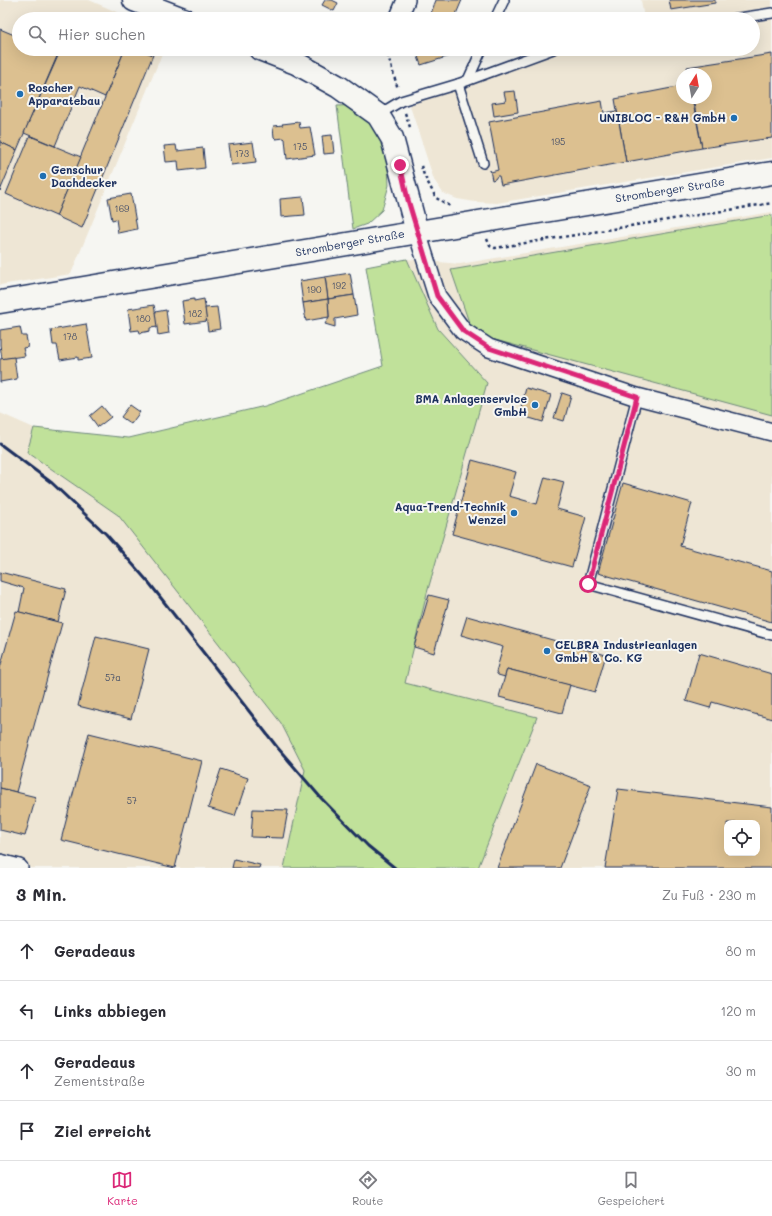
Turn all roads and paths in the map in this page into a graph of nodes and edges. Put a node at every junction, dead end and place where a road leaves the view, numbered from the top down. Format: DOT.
graph roads {
  1 [pos="134,0"];
  2 [pos="406,0"];
  3 [pos="504,0"];
  4 [pos="164,12"];
  5 [pos="401,12"];
  6 [pos="498,12"];
  7 [pos="772,13"];
  8 [pos="760,15"];
  9 [pos="278,56"];
  10 [pos="388,56"];
  11 [pos="479,56"];
  12 [pos="534,56"];
  13 [pos="468,80"];
  14 [pos="458,84"];
  15 [pos="401,101"];
  16 [pos="378,114"];
  17 [pos="483,163"];
  18 [pos="772,173"];
  19 [pos="417,232"];
  20 [pos="0,302"];
  21 [pos="637,397"];
  22 [pos="772,432"];
  23 [pos="772,635"];
  24 [pos="0,863"];
  25 [pos="19,868"];
  1 -- 4 [label="main road"];
  2 -- 5 [label="street"];
  3 -- 6 [label="lane"];
  7 -- 8 [label="lane"];
  9 -- 16 [label="main road"];
  10 -- 15 [label="path"];
  11 -- 13 [label="lane"];
  12 -- 13 [label="lane"];
  13 -- 14 [label="lane"];
  14 -- 15 [label="lane"];
  14 -- 17 [label="lane"];
  15 -- 16 [label="lane"];
  16 -- 19 [label="main road"];
  18 -- 19 [label="main road, Stromberger Straße"];
  19 -- 20 [label="main road, Stromberger Straße"];
  19 -- 21 [label="street"];
  21 -- 22 [label="street"];
  21 -- 23 [label="lane"];
  24 -- 25 [label="street"];
}
